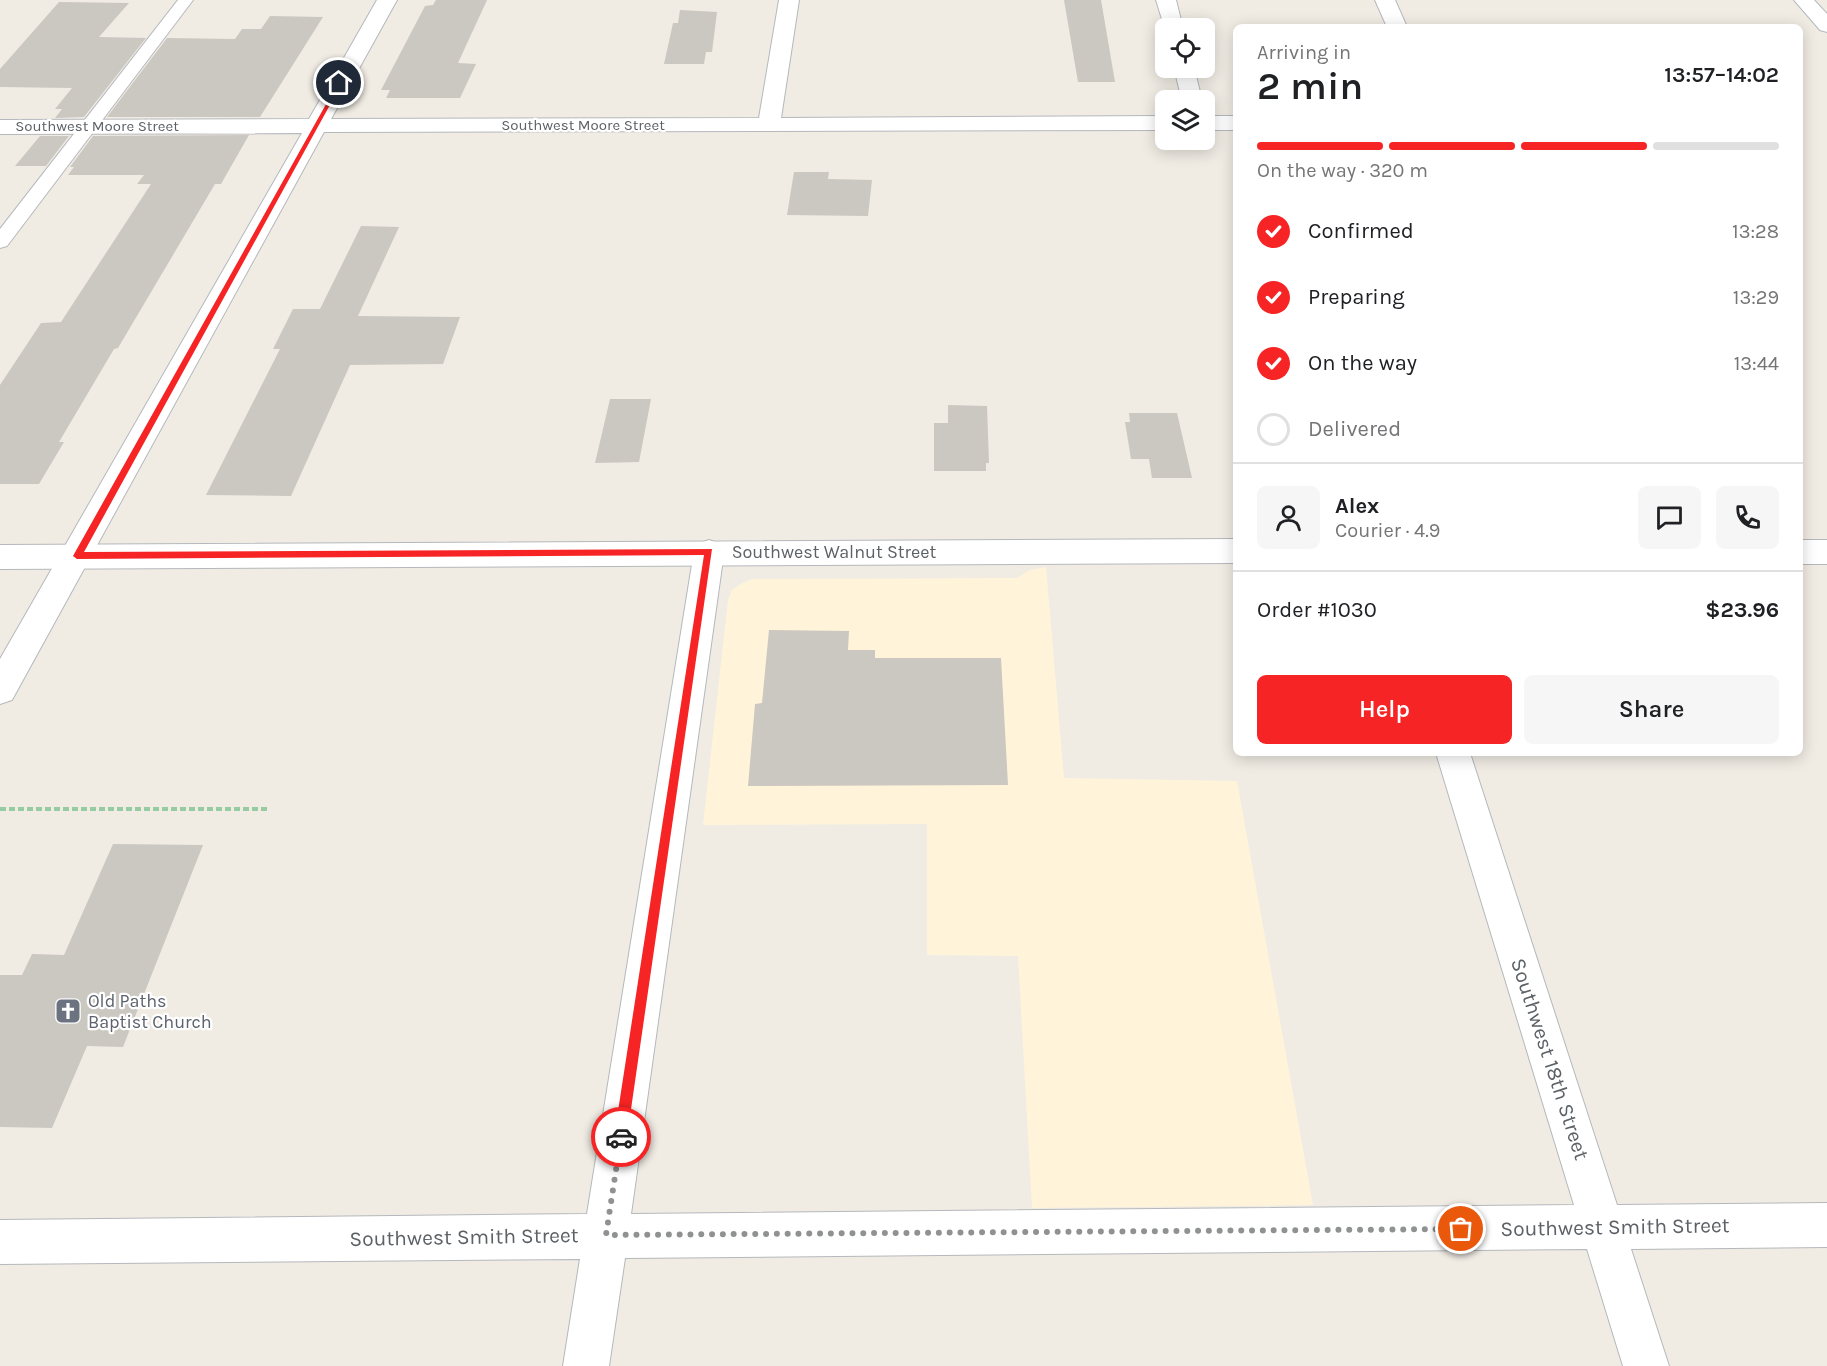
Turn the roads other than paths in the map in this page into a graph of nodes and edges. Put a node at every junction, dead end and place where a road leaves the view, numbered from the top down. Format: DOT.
graph roads {
  1 [pos="186,0"];
  2 [pos="387,0"];
  3 [pos="789,0"];
  4 [pos="1166,0"];
  5 [pos="1385,0"];
  6 [pos="1804,0"];
  7 [pos="1170,18"];
  8 [pos="1396,24"];
  9 [pos="1827,26"];
  10 [pos="1155,123"];
  11 [pos="1215,123"];
  12 [pos="1233,123"];
  13 [pos="315,125"];
  14 [pos="769,125"];
  15 [pos="90,126"];
  16 [pos="0,127"];
  17 [pos="0,242"];
  18 [pos="1233,551"];
  19 [pos="709,552"];
  20 [pos="1803,552"];
  21 [pos="1827,552"];
  22 [pos="77,556"];
  23 [pos="0,557"];
  24 [pos="0,690"];
  25 [pos="1454,756"];
  26 [pos="1827,1225"];
  27 [pos="1603,1228"];
  28 [pos="606,1235"];
  29 [pos="0,1242"];
  30 [pos="586,1366"];
  31 [pos="1646,1366"];
  1 -- 15 [label="lane"];
  2 -- 13 [label="street"];
  3 -- 14 [label="street"];
  4 -- 7 [label="street"];
  5 -- 8 [label="street"];
  6 -- 9 [label="street"];
  10 -- 14 [label="street, Southwest Moore Street"];
  11 -- 12 [label="street"];
  13 -- 14 [label="street, Southwest Moore Street"];
  13 -- 15 [label="street, Southwest Moore Street"];
  13 -- 22 [label="street"];
  15 -- 16 [label="street, Southwest Moore Street"];
  15 -- 17 [label="lane"];
  18 -- 19 [label="street, Southwest Walnut Street"];
  19 -- 22 [label="street, Southwest Walnut Street"];
  19 -- 28 [label="street"];
  20 -- 21 [label="street"];
  22 -- 23 [label="street, Southwest Walnut Street"];
  22 -- 24 [label="street"];
  25 -- 27 [label="street, Southwest 18th Street"];
  26 -- 27 [label="street, Southwest Smith Street"];
  27 -- 28 [label="street, Southwest Smith Street"];
  27 -- 31 [label="street, Southwest 18th Street"];
  28 -- 29 [label="street, Southwest Smith Street"];
  28 -- 30 [label="street"];
}
